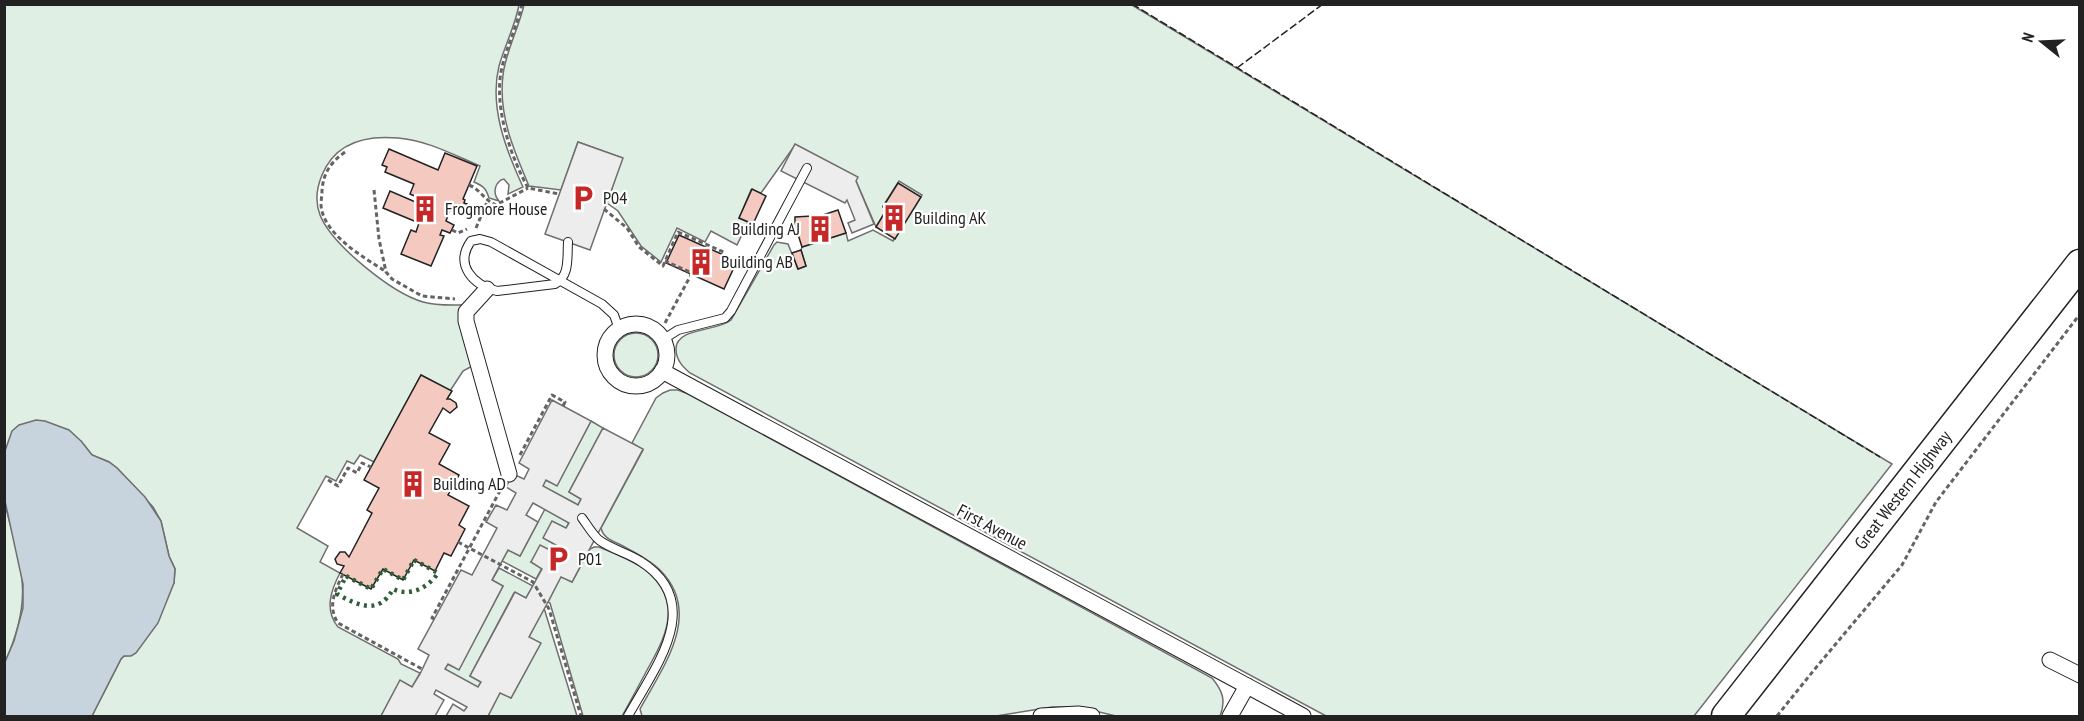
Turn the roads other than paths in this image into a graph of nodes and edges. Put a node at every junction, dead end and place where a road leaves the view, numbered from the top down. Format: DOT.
graph roads {
  1 [pos="807,168"];
  2 [pos="568,242"];
  3 [pos="2079,264"];
  4 [pos="562,280"];
  5 [pos="488,289"];
  6 [pos="619,330"];
  7 [pos="661,337"];
  8 [pos="662,371"];
  9 [pos="509,474"];
  10 [pos="582,518"];
  11 [pos="2050,660"];
  12 [pos="2079,675"];
  13 [pos="1247,686"];
  14 [pos="628,717"];
  15 [pos="1041,717"];
  16 [pos="1092,717"];
  17 [pos="1230,717"];
  18 [pos="1303,717"];
  19 [pos="1726,717"];
  1 -- 7 [label="lane"];
  2 -- 4 [label="lane"];
  3 -- 19 [label="highway, Great Western Highway"];
  4 -- 5 [label="lane"];
  4 -- 5 [label="lane"];
  4 -- 6 [label="lane"];
  5 -- 9 [label="street"];
  6 -- 7 [label="street"];
  6 -- 8 [label="street"];
  7 -- 8 [label="street"];
  8 -- 13 [label="street, First Avenue"];
  10 -- 14 [label="lane"];
  11 -- 12 [label="street"];
  13 -- 17 [label="street"];
  13 -- 18 [label="street, First Avenue"];
  15 -- 16 [label="street"];
}
